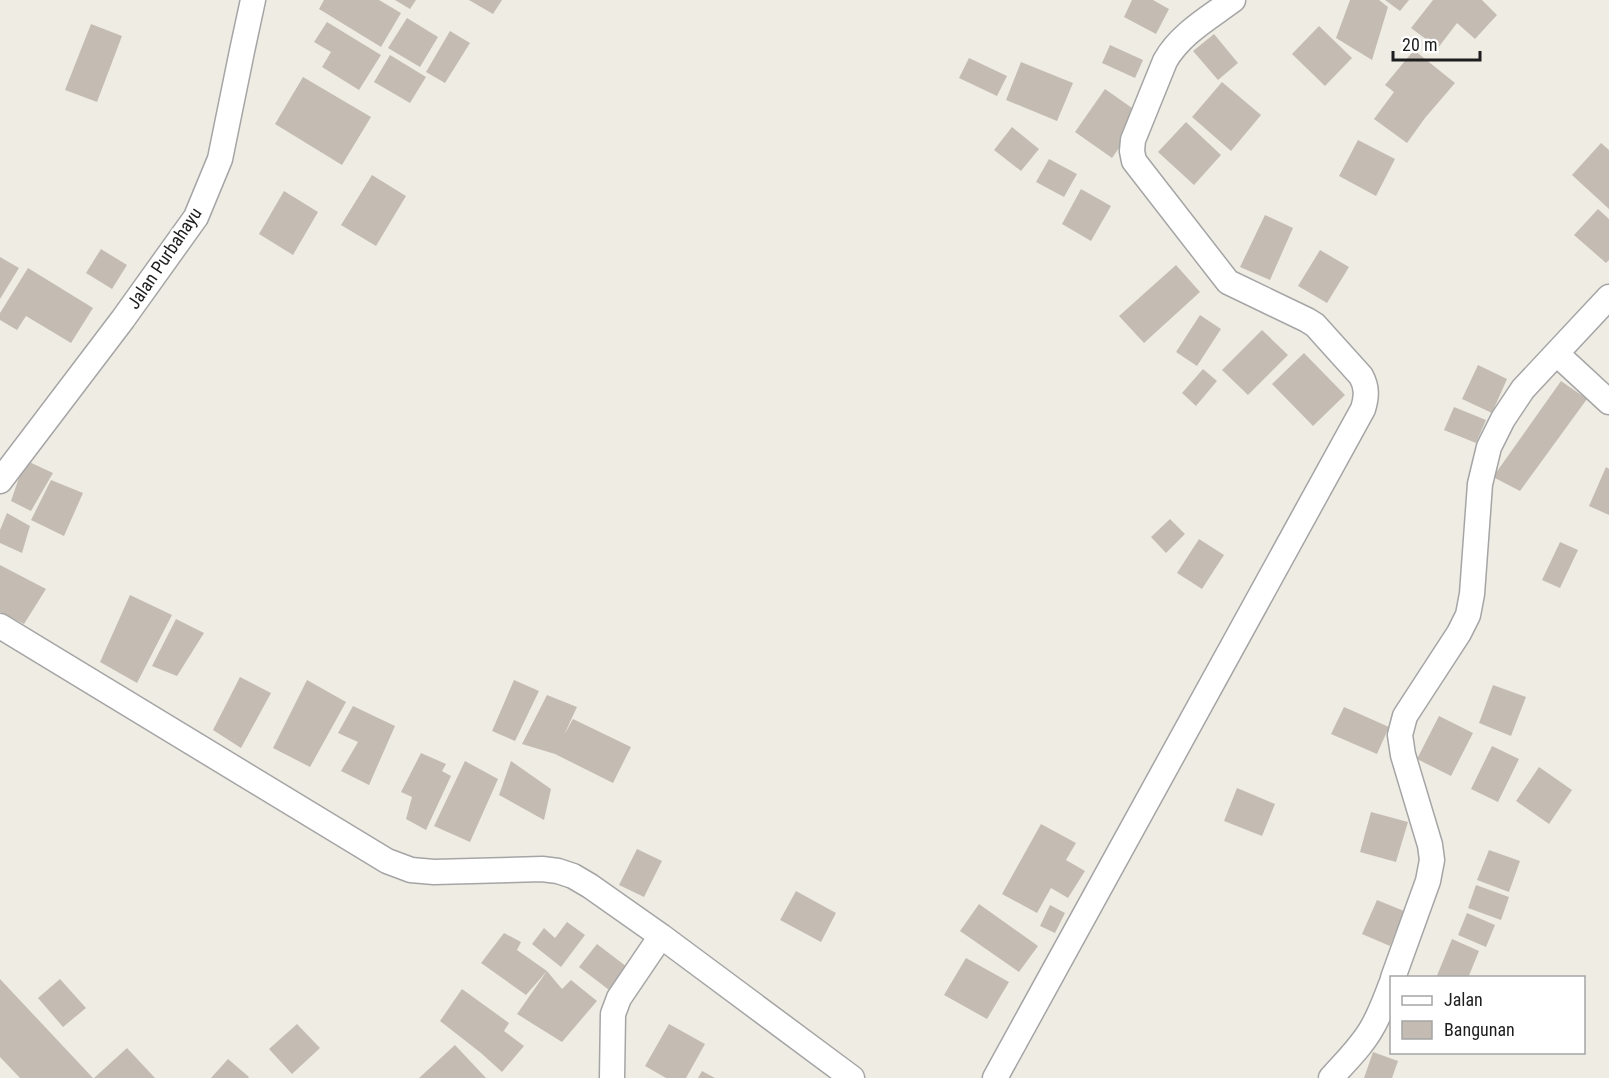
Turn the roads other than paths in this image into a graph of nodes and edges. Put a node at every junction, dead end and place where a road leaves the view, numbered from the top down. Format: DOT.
graph roads {
  1 [pos="253,0"];
  2 [pos="1233,0"];
  3 [pos="1609,297"];
  4 [pos="1557,354"];
  5 [pos="1609,402"];
  6 [pos="0,481"];
  7 [pos="0,626"];
  8 [pos="661,936"];
  9 [pos="1393,976"];
  10 [pos="1390,986"];
  11 [pos="612,1078"];
  12 [pos="852,1078"];
  13 [pos="995,1078"];
  14 [pos="1331,1078"];
  1 -- 6 [label="street, Jalan Purbahayu"];
  2 -- 13 [label="street"];
  3 -- 4 [label="street"];
  4 -- 5 [label="street"];
  4 -- 9 [label="street"];
  7 -- 8 [label="street"];
  8 -- 11 [label="street"];
  8 -- 12 [label="street"];
  10 -- 14 [label="street"];
}
